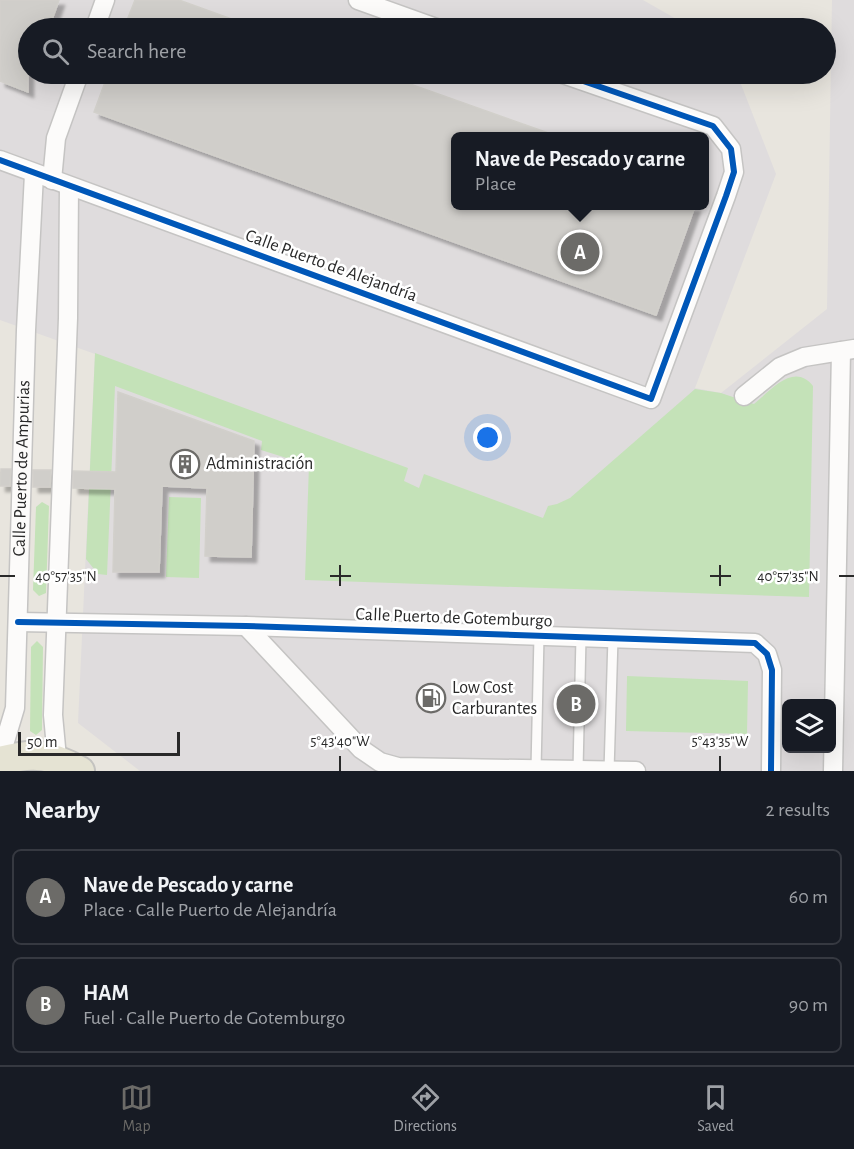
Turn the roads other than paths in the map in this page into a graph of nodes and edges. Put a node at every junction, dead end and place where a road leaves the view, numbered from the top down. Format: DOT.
graph roads {
  1 [pos="105,0"];
  2 [pos="358,0"];
  3 [pos="99,18"];
  4 [pos="408,18"];
  5 [pos="75,84"];
  6 [pos="592,84"];
  7 [pos="0,160"];
  8 [pos="34,174"];
  9 [pos="60,183"];
  10 [pos="848,350"];
  11 [pos="744,396"];
  12 [pos="18,622"];
  13 [pos="56,622"];
  14 [pos="246,626"];
  15 [pos="539,636"];
  16 [pos="581,637"];
  17 [pos="613,638"];
  18 [pos="0,760"];
  19 [pos="69,764"];
  20 [pos="536,769"];
  21 [pos="578,770"];
  22 [pos="609,771"];
  23 [pos="636,771"];
  24 [pos="771,771"];
  25 [pos="833,771"];
  1 -- 3 [label="street"];
  2 -- 4 [label="street"];
  5 -- 9 [label="street"];
  6 -- 9 [label="street, Calle Puerto de Alejandría"];
  7 -- 8 [label="street, Calle Puerto de Alejandría"];
  8 -- 9 [label="street, Calle Puerto de Alejandría"];
  8 -- 12 [label="street, Calle Puerto de Ampurias"];
  9 -- 13 [label="street"];
  10 -- 11 [label="street"];
  10 -- 25 [label="street"];
  12 -- 13 [label="street, Calle Puerto de Gotemburgo"];
  12 -- 18 [label="street, Calle Puerto de Ampurias"];
  13 -- 14 [label="street, Calle Puerto de Gotemburgo"];
  13 -- 19 [label="street"];
  14 -- 15 [label="street, Calle Puerto de Gotemburgo"];
  14 -- 20 [label="street"];
  15 -- 16 [label="street, Calle Puerto de Gotemburgo"];
  15 -- 20 [label="lane"];
  16 -- 17 [label="street, Calle Puerto de Gotemburgo"];
  16 -- 21 [label="lane"];
  17 -- 22 [label="lane"];
  17 -- 24 [label="street, Calle Puerto de Gotemburgo"];
  18 -- 19 [label="main road"];
  20 -- 21 [label="street"];
  21 -- 22 [label="street"];
  22 -- 23 [label="street"];
}
